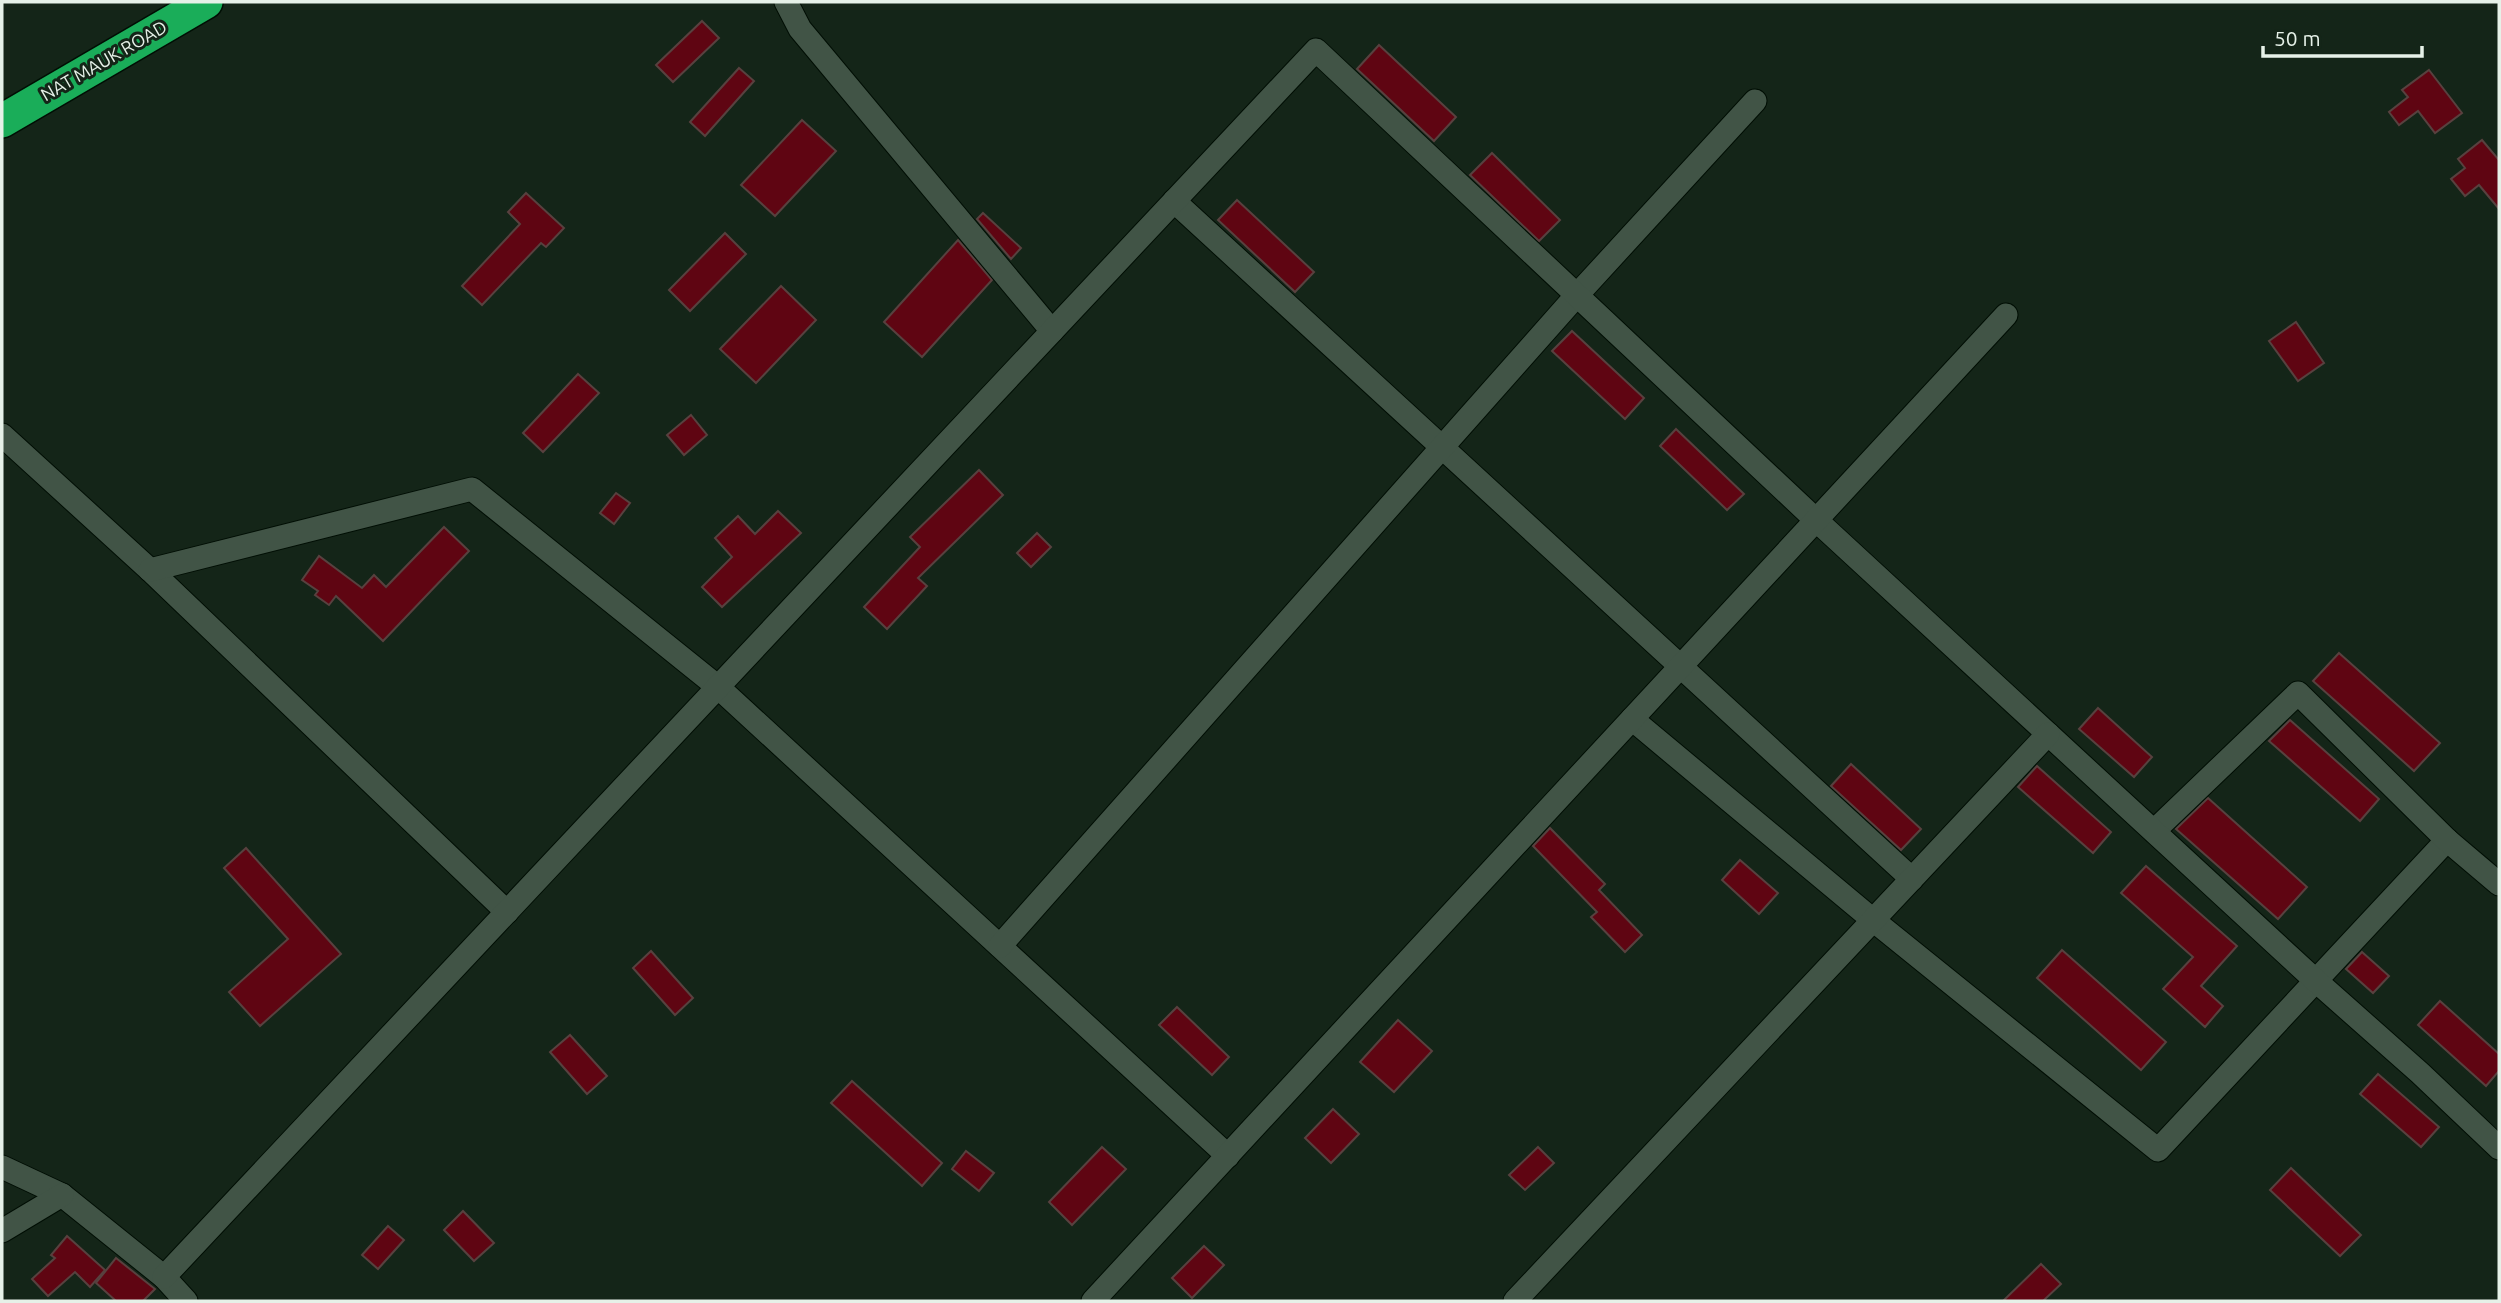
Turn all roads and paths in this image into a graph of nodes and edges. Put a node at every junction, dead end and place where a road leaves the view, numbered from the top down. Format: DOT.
graph roads {
  1 [pos="206,2"];
  2 [pos="786,2"];
  3 [pos="1755,101"];
  4 [pos="2,121"];
  5 [pos="1174,201"];
  6 [pos="1577,295"];
  7 [pos="2006,315"];
  8 [pos="1052,331"];
  9 [pos="2,435"];
  10 [pos="1442,447"];
  11 [pos="1816,520"];
  12 [pos="150,570"];
  13 [pos="1681,666"];
  14 [pos="718,687"];
  15 [pos="1632,719"];
  16 [pos="2048,734"];
  17 [pos="2154,831"];
  18 [pos="2447,840"];
  19 [pos="1912,879"];
  20 [pos="2499,884"];
  21 [pos="507,912"];
  22 [pos="1873,920"];
  23 [pos="1000,946"];
  24 [pos="2315,980"];
  25 [pos="2499,1148"];
  26 [pos="1227,1156"];
  27 [pos="2,1167"];
  28 [pos="62,1195"];
  29 [pos="2,1231"];
  30 [pos="164,1278"];
  31 [pos="186,1301"];
  32 [pos="1093,1301"];
  33 [pos="1515,1301"];
  1 -- 4 [label="highway, NAT MAUK ROAD"];
  2 -- 8 [label="street"];
  3 -- 6 [label="street"];
  5 -- 6 [label="street"];
  5 -- 8 [label="street"];
  5 -- 10 [label="street"];
  6 -- 10 [label="street"];
  6 -- 11 [label="street"];
  7 -- 11 [label="street"];
  8 -- 14 [label="street"];
  9 -- 12 [label="street"];
  10 -- 13 [label="street"];
  10 -- 23 [label="street"];
  11 -- 13 [label="street"];
  11 -- 16 [label="street"];
  12 -- 14 [label="street"];
  12 -- 21 [label="street"];
  13 -- 15 [label="street"];
  13 -- 19 [label="street"];
  14 -- 21 [label="street"];
  14 -- 23 [label="street"];
  15 -- 22 [label="street"];
  15 -- 26 [label="street"];
  16 -- 17 [label="street"];
  16 -- 19 [label="street"];
  17 -- 18 [label="street"];
  17 -- 24 [label="street"];
  18 -- 20 [label="street"];
  18 -- 24 [label="street"];
  19 -- 22 [label="street"];
  21 -- 30 [label="street"];
  22 -- 24 [label="street"];
  22 -- 33 [label="street"];
  23 -- 26 [label="street"];
  24 -- 25 [label="street"];
  26 -- 32 [label="street"];
  27 -- 28 [label="street"];
  28 -- 29 [label="street"];
  28 -- 30 [label="street"];
  30 -- 31 [label="street"];
}
